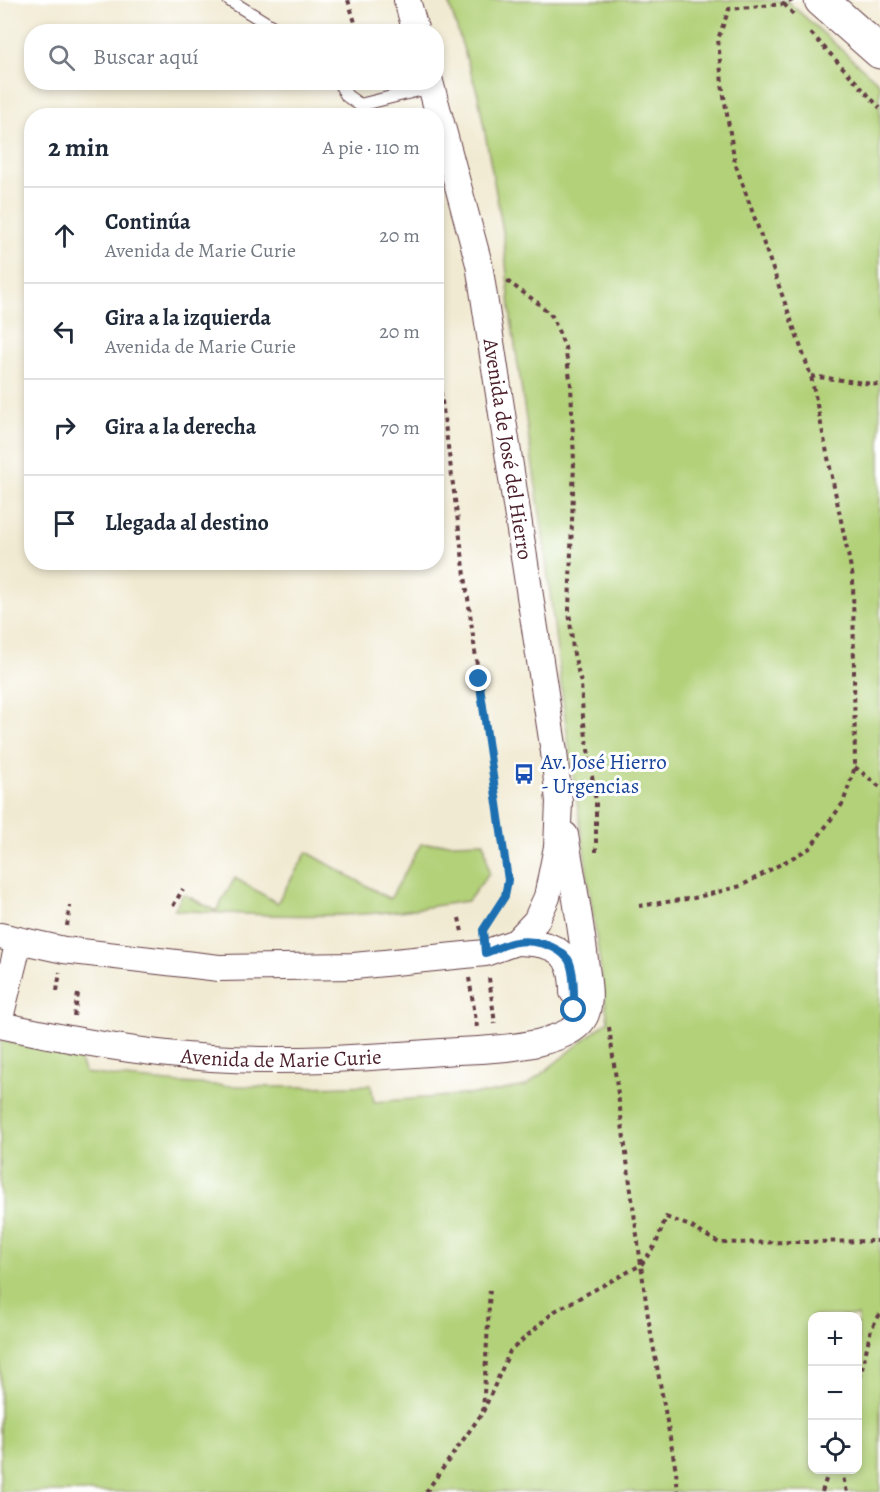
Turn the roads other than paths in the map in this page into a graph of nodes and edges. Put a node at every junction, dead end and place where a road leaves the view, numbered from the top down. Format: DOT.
graph roads {
  1 [pos="229,0"];
  2 [pos="407,0"];
  3 [pos="808,16"];
  4 [pos="269,24"];
  5 [pos="414,24"];
  6 [pos="880,52"];
  7 [pos="344,90"];
  8 [pos="413,90"];
  9 [pos="432,90"];
  10 [pos="437,108"];
  11 [pos="444,133"];
  12 [pos="559,811"];
  13 [pos="9,939"];
  14 [pos="516,942"];
  15 [pos="0,1018"];
  16 [pos="0,1025"];
  17 [pos="563,1035"];
  1 -- 4 [label="lane"];
  2 -- 5 [label="street"];
  3 -- 6 [label="street"];
  7 -- 8 [label="lane"];
  9 -- 10 [label="street, Avenida de José del Hierro"];
  11 -- 12 [label="street, Avenida de José del Hierro"];
  12 -- 14 [label="street"];
  12 -- 17 [label="street, Avenida de Marie Curie"];
  13 -- 14 [label="street"];
  13 -- 15 [label="street"];
  14 -- 17 [label="street"];
  16 -- 17 [label="street, Avenida de Marie Curie"];
}
